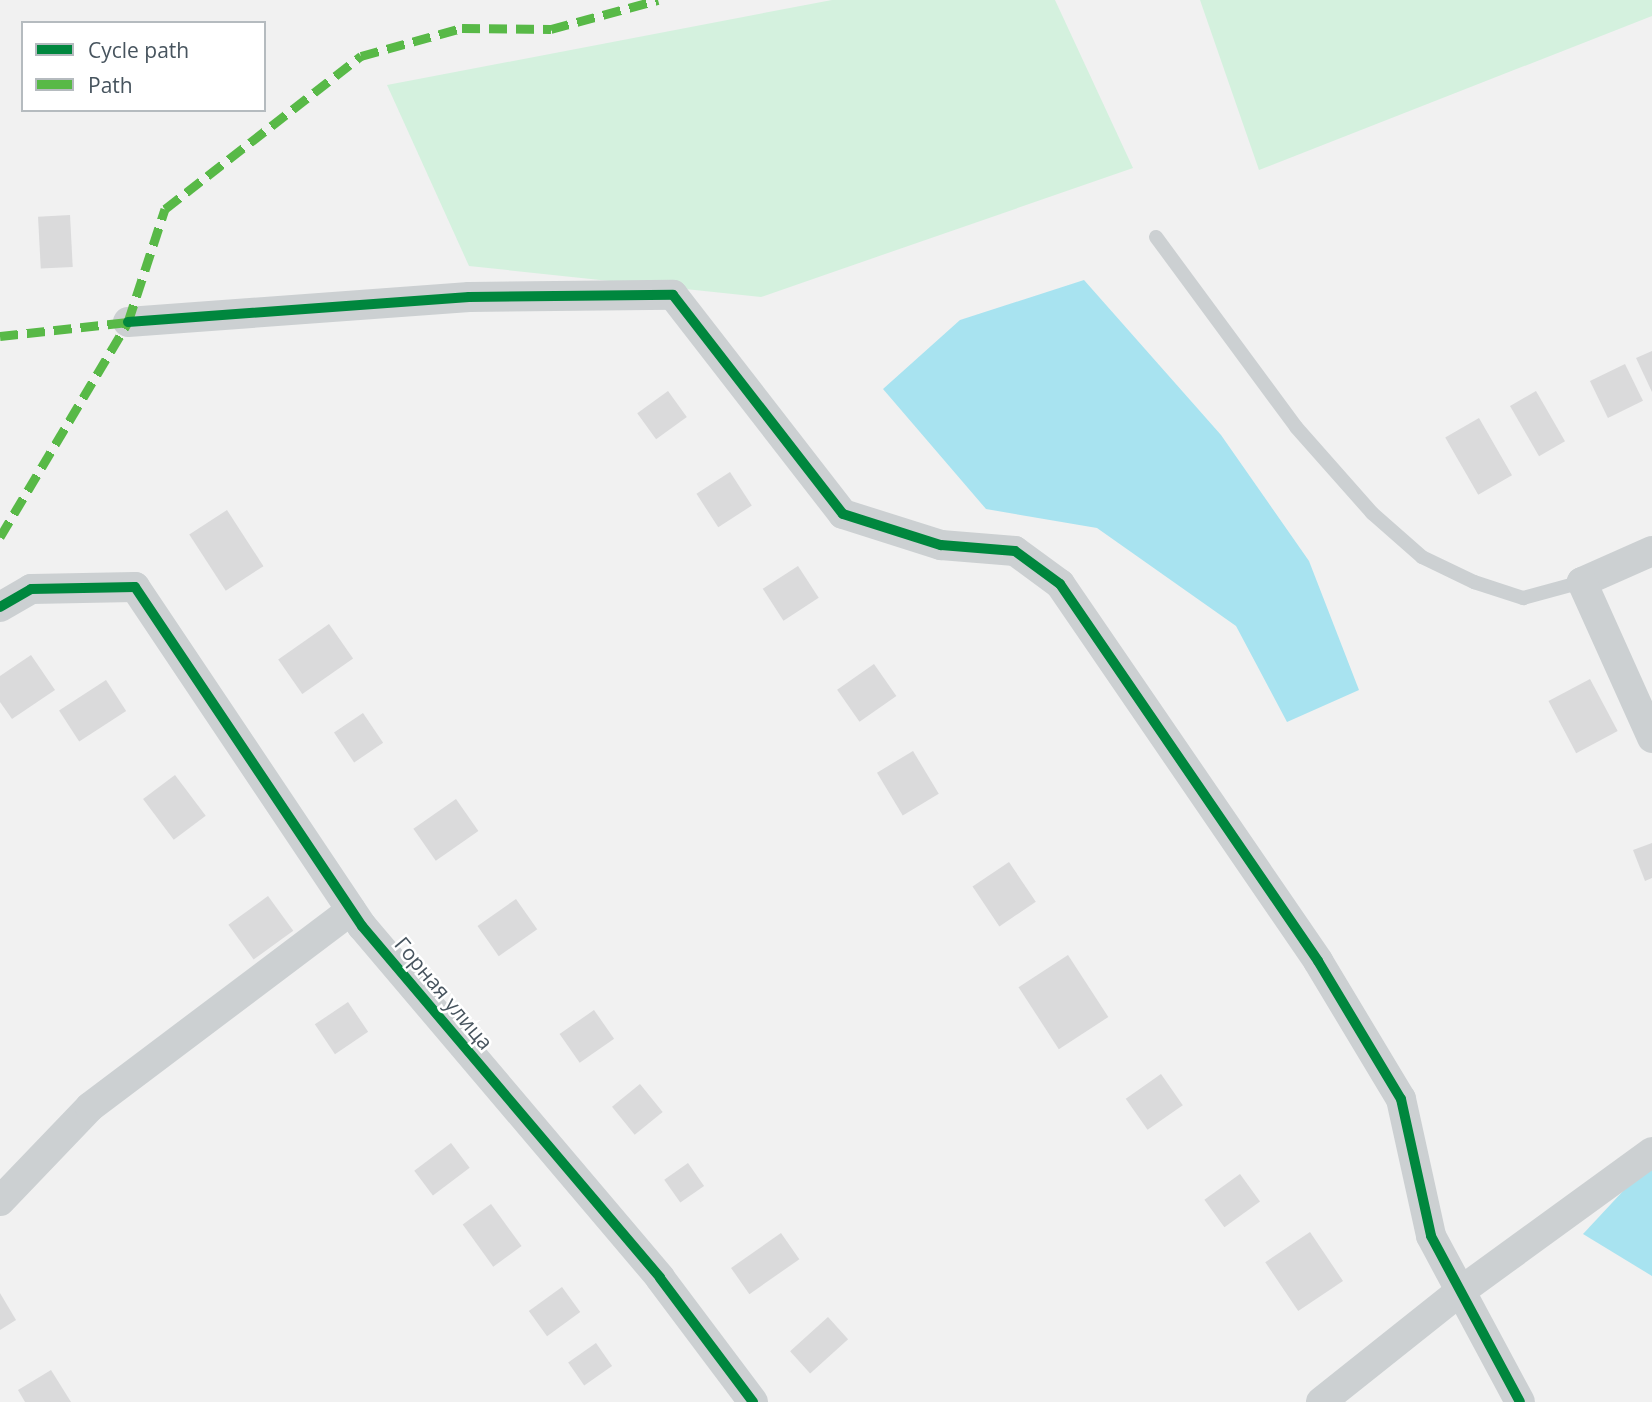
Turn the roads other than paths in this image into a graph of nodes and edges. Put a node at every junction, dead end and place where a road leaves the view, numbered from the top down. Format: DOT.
graph roads {
  1 [pos="1156,237"];
  2 [pos="128,322"];
  3 [pos="1652,551"];
  4 [pos="1582,582"];
  5 [pos="0,607"];
  6 [pos="1652,738"];
  7 [pos="351,910"];
  8 [pos="1652,1152"];
  9 [pos="0,1201"];
  10 [pos="1458,1293"];
  11 [pos="753,1402"];
  12 [pos="1321,1402"];
  13 [pos="1520,1402"];
  1 -- 4 [label="lane"];
  2 -- 10 [label="street"];
  3 -- 4 [label="street"];
  4 -- 6 [label="street"];
  5 -- 7 [label="street, Горная улица"];
  7 -- 9 [label="street"];
  7 -- 11 [label="street, Горная улица"];
  8 -- 10 [label="street"];
  10 -- 12 [label="street"];
  10 -- 13 [label="street"];
}
